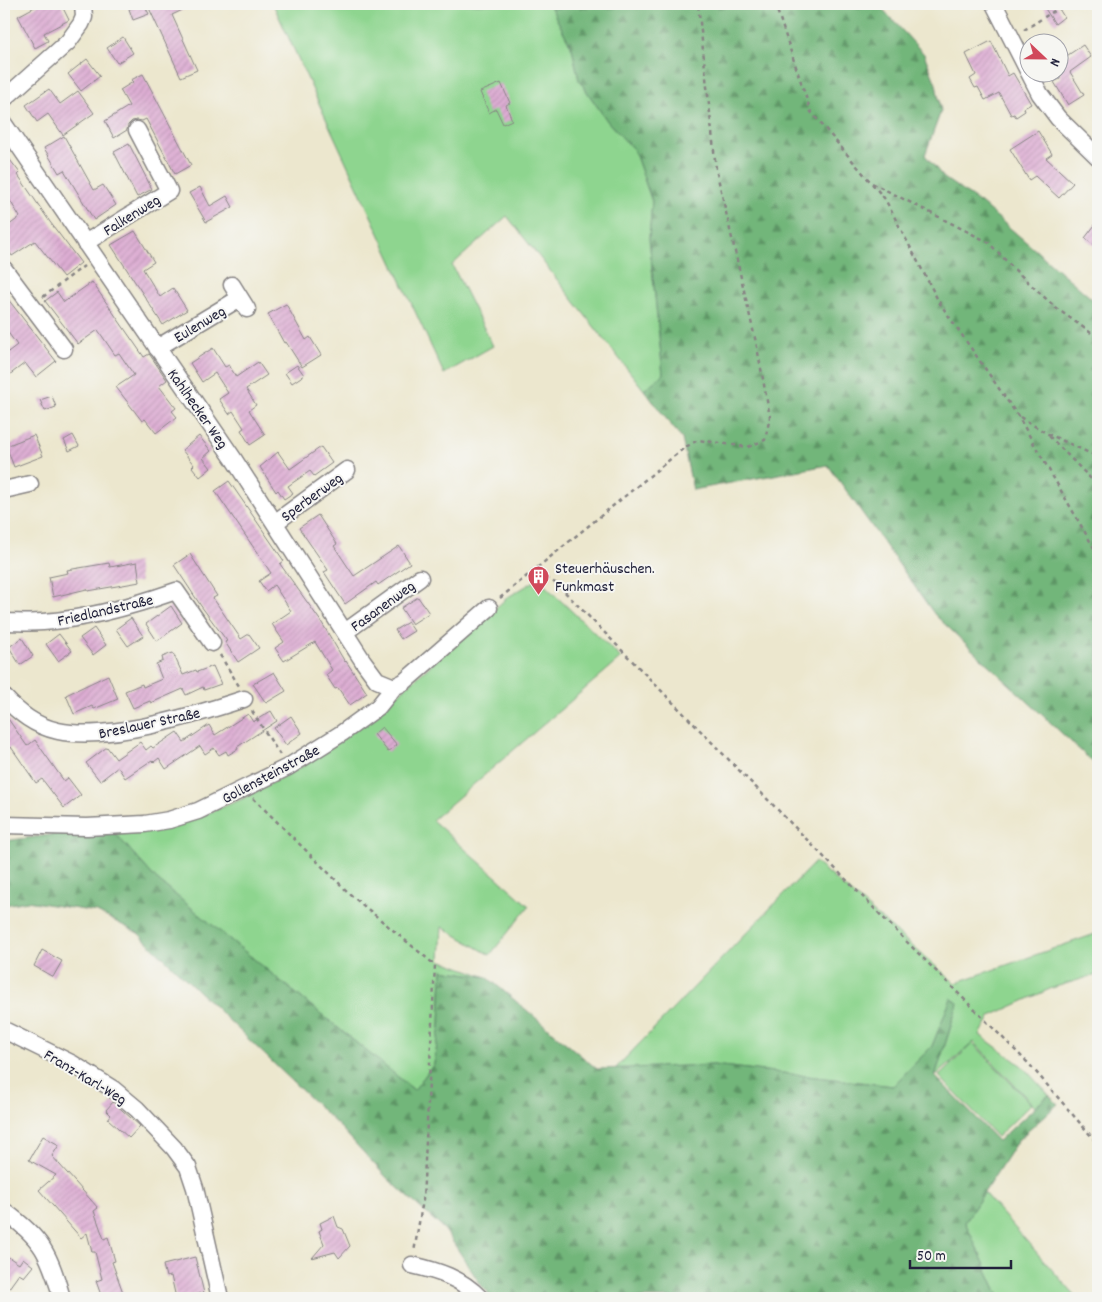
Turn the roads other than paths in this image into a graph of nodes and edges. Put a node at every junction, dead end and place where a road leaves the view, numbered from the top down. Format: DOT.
graph roads {
  1 [pos="83,4"];
  2 [pos="994,4"];
  3 [pos="4,99"];
  4 [pos="4,124"];
  5 [pos="137,130"];
  6 [pos="1098,157"];
  7 [pos="85,243"];
  8 [pos="4,269"];
  9 [pos="240,297"];
  10 [pos="157,348"];
  11 [pos="64,349"];
  12 [pos="348,470"];
  13 [pos="30,484"];
  14 [pos="4,490"];
  15 [pos="276,522"];
  16 [pos="420,578"];
  17 [pos="489,608"];
  18 [pos="4,622"];
  19 [pos="346,632"];
  20 [pos="212,643"];
  21 [pos="394,687"];
  22 [pos="4,697"];
  23 [pos="244,698"];
  24 [pos="4,825"];
  25 [pos="4,1030"];
  26 [pos="4,1211"];
  27 [pos="412,1265"];
  28 [pos="62,1298"];
  29 [pos="220,1298"];
  30 [pos="480,1298"];
  1 -- 3 [label="street"];
  2 -- 6 [label="street"];
  4 -- 7 [label="street, Kahlhecker Weg"];
  5 -- 7 [label="street, Falkenweg"];
  7 -- 10 [label="street, Kahlhecker Weg"];
  8 -- 11 [label="street"];
  9 -- 10 [label="street, Eulenweg"];
  10 -- 15 [label="street, Kahlhecker Weg"];
  12 -- 15 [label="street, Sperberweg"];
  13 -- 14 [label="street"];
  15 -- 19 [label="street, Kahlhecker Weg"];
  16 -- 19 [label="street, Fasanenweg"];
  17 -- 21 [label="street, Gollensteinstraße"];
  18 -- 20 [label="street, Friedlandstraße"];
  19 -- 21 [label="street, Kahlhecker Weg"];
  21 -- 24 [label="street, Gollensteinstraße"];
  22 -- 23 [label="street, Breslauer Straße"];
  25 -- 29 [label="street, Franz-Karl-Weg"];
  26 -- 28 [label="street"];
  27 -- 30 [label="street"];
}
